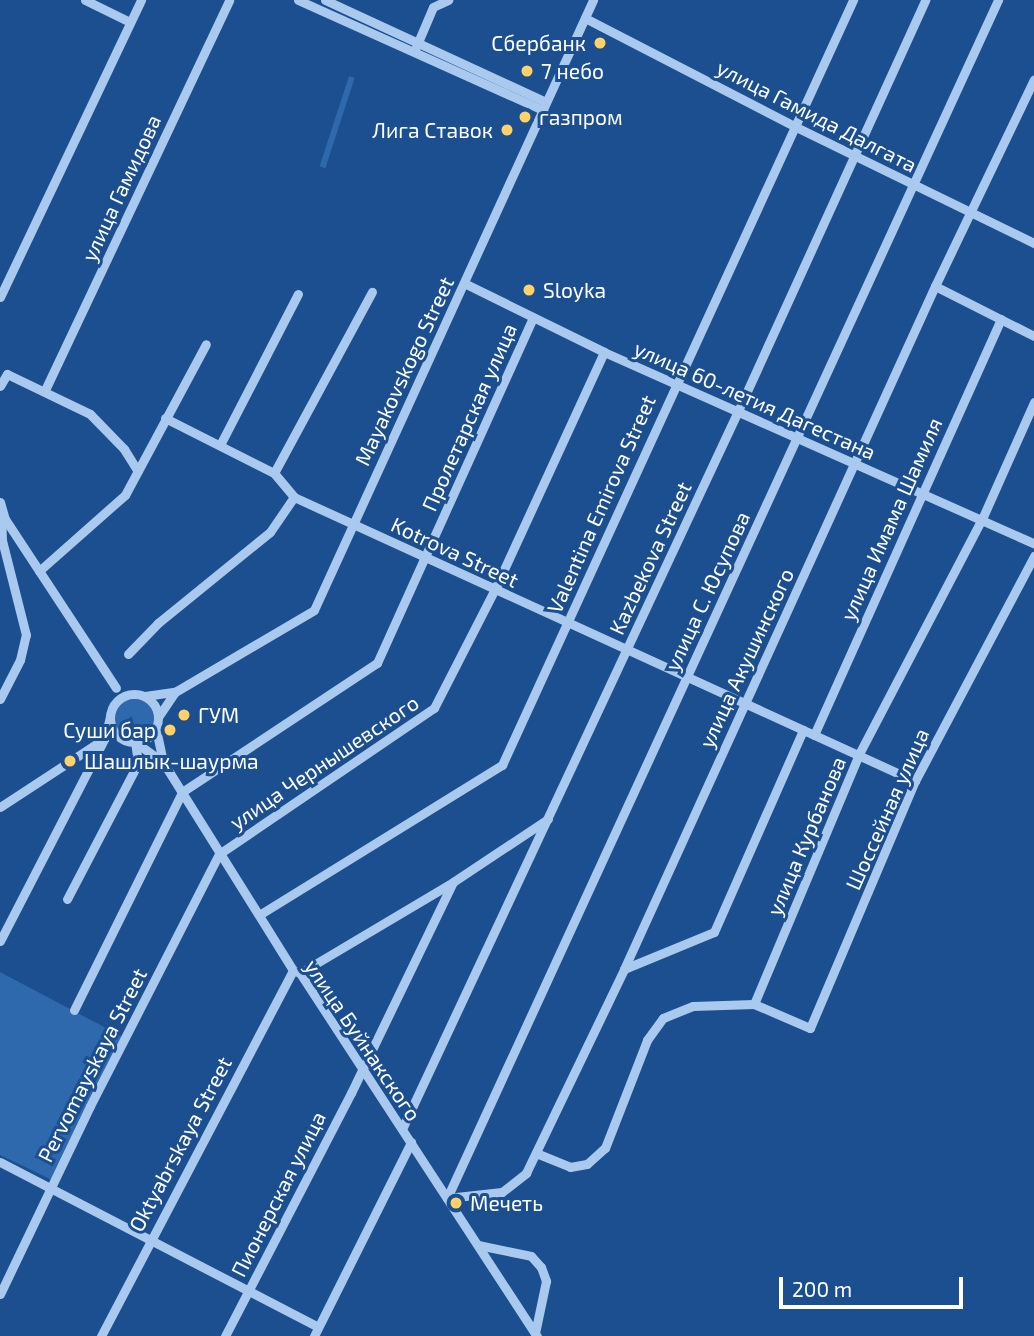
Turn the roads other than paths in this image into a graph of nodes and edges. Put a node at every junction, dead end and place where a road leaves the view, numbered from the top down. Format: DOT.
graph roads {
  1 [pos="85,0"];
  2 [pos="141,0"];
  3 [pos="229,0"];
  4 [pos="298,0"];
  5 [pos="325,0"];
  6 [pos="448,0"];
  7 [pos="593,0"];
  8 [pos="853,0"];
  9 [pos="925,0"];
  10 [pos="998,0"];
  11 [pos="344,9"];
  12 [pos="585,18"];
  13 [pos="340,19"];
  14 [pos="130,22"];
  15 [pos="416,47"];
  16 [pos="1034,79"];
  17 [pos="545,106"];
  18 [pos="796,127"];
  19 [pos="855,155"];
  20 [pos="913,184"];
  21 [pos="972,213"];
  22 [pos="1034,243"];
  23 [pos="464,283"];
  24 [pos="935,286"];
  25 [pos="372,292"];
  26 [pos="298,294"];
  27 [pos="0,297"];
  28 [pos="533,318"];
  29 [pos="1001,319"];
  30 [pos="1034,336"];
  31 [pos="206,344"];
  32 [pos="604,352"];
  33 [pos="676,384"];
  34 [pos="0,386"];
  35 [pos="45,390"];
  36 [pos="1034,402"];
  37 [pos="738,411"];
  38 [pos="165,418"];
  39 [pos="797,438"];
  40 [pos="220,445"];
  41 [pos="854,463"];
  42 [pos="138,471"];
  43 [pos="274,473"];
  44 [pos="922,493"];
  45 [pos="294,497"];
  46 [pos="1,504"];
  47 [pos="982,519"];
  48 [pos="353,524"];
  49 [pos="1034,543"];
  50 [pos="1034,556"];
  51 [pos="425,557"];
  52 [pos="39,571"];
  53 [pos="495,589"];
  54 [pos="567,622"];
  55 [pos="627,649"];
  56 [pos="128,654"];
  57 [pos="687,677"];
  58 [pos="116,688"];
  59 [pos="175,692"];
  60 [pos="130,693"];
  61 [pos="145,696"];
  62 [pos="0,699"];
  63 [pos="745,703"];
  64 [pos="110,712"];
  65 [pos="159,716"];
  66 [pos="156,729"];
  67 [pos="803,730"];
  68 [pos="814,734"];
  69 [pos="106,738"];
  70 [pos="122,739"];
  71 [pos="135,742"];
  72 [pos="859,754"];
  73 [pos="163,762"];
  74 [pos="915,781"];
  75 [pos="182,792"];
  76 [pos="0,807"];
  77 [pos="549,818"];
  78 [pos="219,854"];
  79 [pos="453,882"];
  80 [pos="66,899"];
  81 [pos="259,915"];
  82 [pos="0,941"];
  83 [pos="624,969"];
  84 [pos="296,972"];
  85 [pos="754,1004"];
  86 [pos="74,1010"];
  87 [pos="363,1069"];
  88 [pos="402,1129"];
  89 [pos="411,1142"];
  90 [pos="536,1153"];
  91 [pos="0,1162"];
  92 [pos="51,1187"];
  93 [pos="447,1198"];
  94 [pos="150,1238"];
  95 [pos="478,1245"];
  96 [pos="248,1291"];
  97 [pos="0,1294"];
  98 [pos="316,1332"];
  99 [pos="536,1334"];
  100 [pos="101,1336"];
  101 [pos="225,1336"];
  1 -- 14 [label="street"];
  2 -- 14 [label="street"];
  3 -- 35 [label="street, улица Гамидова"];
  4 -- 13 [label="street"];
  5 -- 11 [label="street"];
  6 -- 15 [label="street"];
  7 -- 12 [label="street, Mayakovskogo Street"];
  8 -- 18 [label="street, Valentina Emirova Street"];
  9 -- 19 [label="street, Kazbekova Street"];
  10 -- 20 [label="street, улица С. Юсупова"];
  11 -- 13 [label="street"];
  11 -- 15 [label="street"];
  12 -- 17 [label="street, Mayakovskogo Street"];
  12 -- 18 [label="street, улица Гамида Далгата"];
  13 -- 15 [label="street"];
  14 -- 27 [label="street"];
  15 -- 17 [label="street"];
  16 -- 21 [label="street, улица Акушинского"];
  17 -- 23 [label="street, Mayakovskogo Street"];
  18 -- 19 [label="street, улица Гамида Далгата"];
  18 -- 33 [label="street, Valentina Emirova Street"];
  19 -- 20 [label="street, улица Гамида Далгата"];
  19 -- 37 [label="street, Kazbekova Street"];
  20 -- 21 [label="street, улица Гамида Далгата"];
  20 -- 39 [label="street, улица С. Юсупова"];
  21 -- 22 [label="street, улица Гамида Далгата"];
  21 -- 24 [label="street, улица Акушинского"];
  23 -- 28 [label="street, улица 60-летия Дагестана"];
  23 -- 48 [label="street, Mayakovskogo Street"];
  24 -- 29 [label="street"];
  24 -- 41 [label="street, улица Акушинского"];
  25 -- 43 [label="street"];
  26 -- 40 [label="street"];
  28 -- 32 [label="street, улица 60-летия Дагестана"];
  28 -- 51 [label="street, Пролетарская улица"];
  29 -- 30 [label="street"];
  29 -- 44 [label="street, улица Имама Шамиля"];
  31 -- 38 [label="street"];
  32 -- 33 [label="street, улица 60-летия Дагестана"];
  32 -- 53 [label="street, улица Чернышевского"];
  33 -- 37 [label="street, улица 60-летия Дагестана"];
  33 -- 54 [label="street, Valentina Emirova Street"];
  34 -- 35 [label="street"];
  35 -- 42 [label="street"];
  36 -- 47 [label="street, улица Курбанова"];
  37 -- 39 [label="street, улица 60-летия Дагестана"];
  37 -- 55 [label="street, Kazbekova Street"];
  38 -- 40 [label="street, Kotrova Street"];
  38 -- 42 [label="street"];
  39 -- 41 [label="street, улица 60-летия Дагестана"];
  39 -- 57 [label="street, улица С. Юсупова"];
  40 -- 43 [label="street, Kotrova Street"];
  41 -- 44 [label="street, улица 60-летия Дагестана"];
  41 -- 63 [label="street, улица Акушинского"];
  42 -- 52 [label="street"];
  43 -- 45 [label="street, Kotrova Street"];
  44 -- 47 [label="street, улица 60-летия Дагестана"];
  44 -- 68 [label="street, улица Имама Шамиля"];
  45 -- 48 [label="street, Kotrova Street"];
  45 -- 56 [label="street"];
  46 -- 52 [label="street"];
  46 -- 62 [label="street"];
  47 -- 49 [label="street, улица 60-летия Дагестана"];
  47 -- 72 [label="street, улица Курбанова"];
  48 -- 51 [label="street, Kotrova Street"];
  48 -- 59 [label="street, Mayakovskogo Street"];
  50 -- 74 [label="street, Шоссейная улица"];
  51 -- 53 [label="street, Kotrova Street"];
  51 -- 75 [label="street, Пролетарская улица"];
  52 -- 58 [label="street"];
  53 -- 54 [label="street, Kotrova Street"];
  53 -- 78 [label="street, улица Чернышевского"];
  54 -- 55 [label="street, Kotrova Street"];
  54 -- 81 [label="street, Valentina Emirova Street"];
  55 -- 57 [label="street, Kotrova Street"];
  55 -- 77 [label="street, Kazbekova Street"];
  57 -- 63 [label="street, Kotrova Street"];
  57 -- 93 [label="street, улица С. Юсупова"];
  58 -- 60 [label="street"];
  58 -- 64 [label="street"];
  59 -- 61 [label="street"];
  59 -- 65 [label="street"];
  60 -- 61 [label="street"];
  60 -- 64 [label="street"];
  61 -- 65 [label="street"];
  63 -- 67 [label="street, Kotrova Street"];
  63 -- 83 [label="street, улица Акушинского"];
  64 -- 69 [label="street"];
  64 -- 70 [label="street"];
  65 -- 66 [label="street"];
  66 -- 71 [label="street"];
  66 -- 73 [label="street"];
  67 -- 68 [label="street, Kotrova Street"];
  67 -- 83 [label="street"];
  68 -- 72 [label="street, Kotrova Street"];
  69 -- 70 [label="street"];
  69 -- 76 [label="street"];
  69 -- 82 [label="street"];
  70 -- 71 [label="street"];
  71 -- 73 [label="street"];
  71 -- 80 [label="street"];
  72 -- 74 [label="street, Kotrova Street"];
  72 -- 85 [label="street, улица Курбанова"];
  73 -- 75 [label="street, улица Буйнакского"];
  74 -- 85 [label="street, Шоссейная улица"];
  75 -- 78 [label="street, улица Буйнакского"];
  75 -- 86 [label="street"];
  77 -- 79 [label="street"];
  77 -- 88 [label="street, Kazbekova Street"];
  78 -- 81 [label="street, улица Буйнакского"];
  78 -- 92 [label="street, Pervomayskaya Street"];
  79 -- 84 [label="street"];
  79 -- 87 [label="street, Пионерская улица"];
  81 -- 84 [label="street, улица Буйнакского"];
  83 -- 90 [label="street, улица Акушинского"];
  84 -- 87 [label="street, улица Буйнакского"];
  84 -- 94 [label="street, Oktyabrskaya Street"];
  85 -- 90 [label="street"];
  87 -- 88 [label="street, улица Буйнакского"];
  87 -- 96 [label="street, Пионерская улица"];
  88 -- 89 [label="street, улица Буйнакского"];
  89 -- 93 [label="street, улица Буйнакского"];
  89 -- 98 [label="street"];
  90 -- 93 [label="street, улица Акушинского"];
  91 -- 92 [label="street"];
  92 -- 94 [label="street"];
  92 -- 97 [label="street, Pervomayskaya Street"];
  93 -- 95 [label="street, улица Буйнакского"];
  94 -- 96 [label="street"];
  94 -- 100 [label="street, Oktyabrskaya Street"];
  95 -- 99 [label="street, улица Буйнакского"];
  95 -- 99 [label="street"];
  96 -- 98 [label="street"];
  96 -- 101 [label="street, Пионерская улица"];
}
